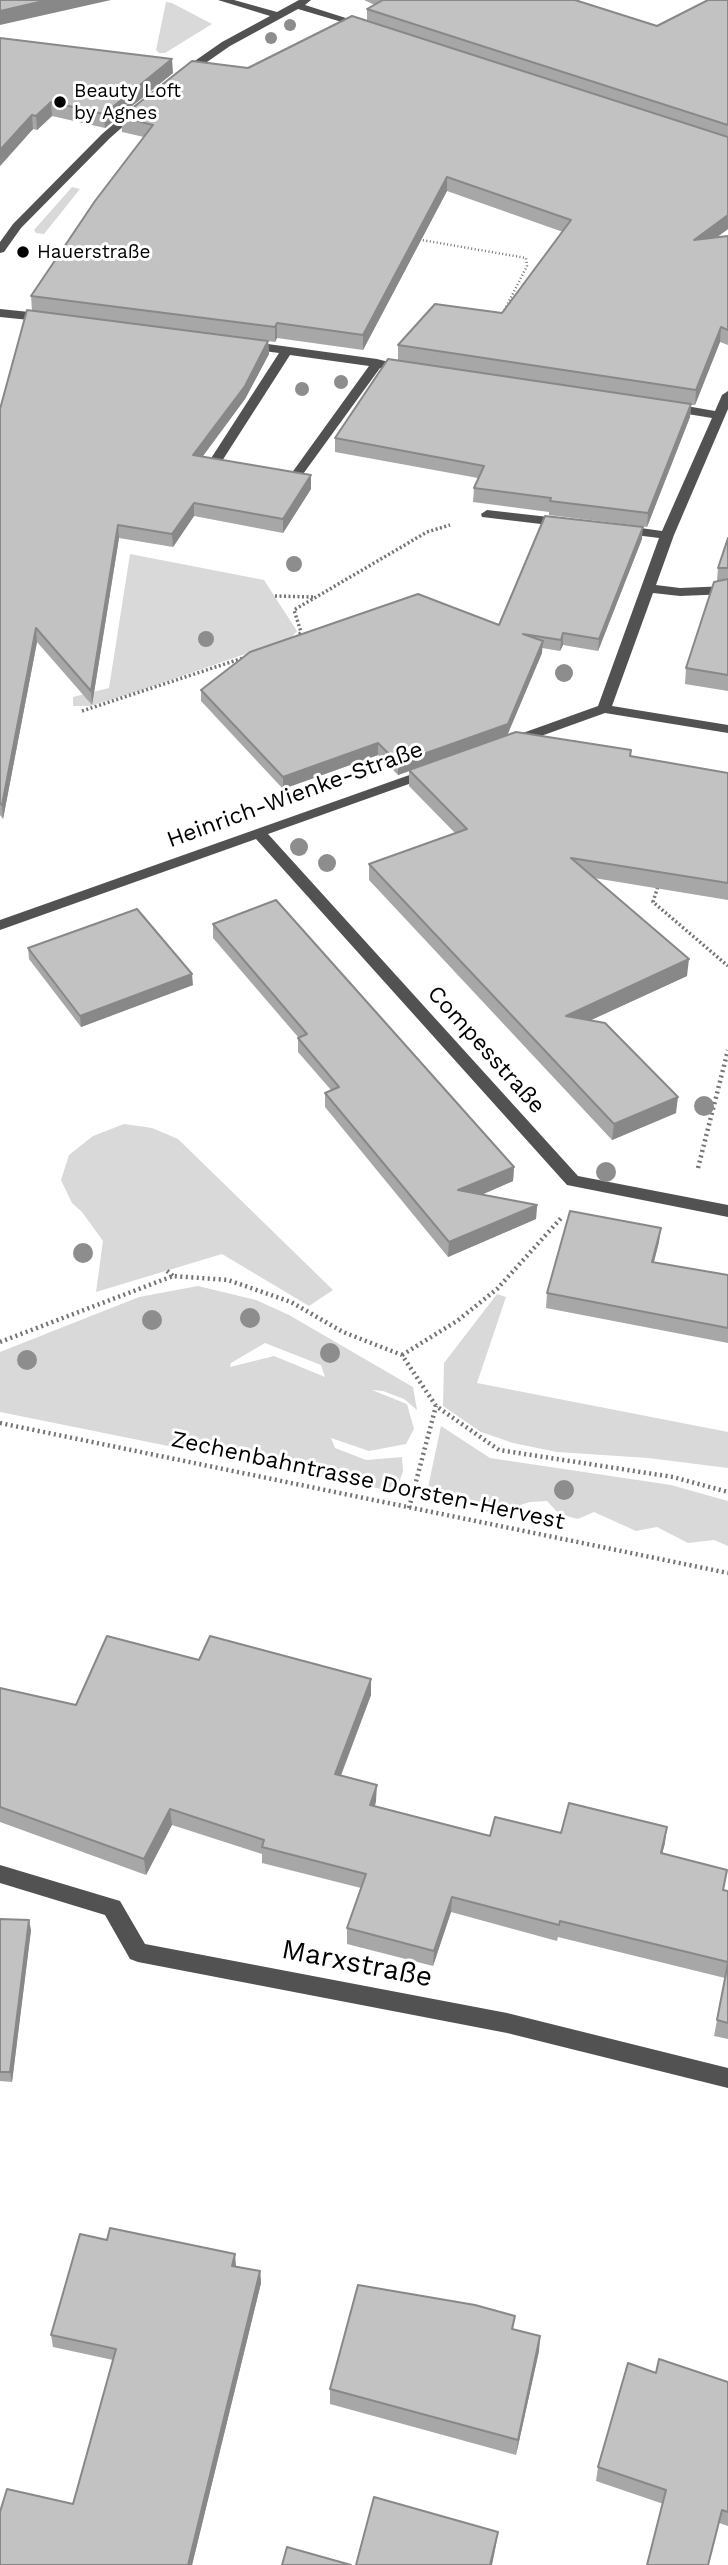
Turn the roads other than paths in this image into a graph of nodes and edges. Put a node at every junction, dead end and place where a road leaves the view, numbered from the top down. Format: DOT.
graph roads {
  1 [pos="223,0"];
  2 [pos="301,2"];
  3 [pos="277,15"];
  4 [pos="376,29"];
  5 [pos="174,80"];
  6 [pos="145,103"];
  7 [pos="0,250"];
  8 [pos="0,313"];
  9 [pos="60,320"];
  10 [pos="234,343"];
  11 [pos="287,350"];
  12 [pos="377,363"];
  13 [pos="418,370"];
  14 [pos="728,395"];
  15 [pos="662,406"];
  16 [pos="717,415"];
  17 [pos="241,468"];
  18 [pos="267,473"];
  19 [pos="487,513"];
  20 [pos="579,524"];
  21 [pos="605,527"];
  22 [pos="667,535"];
  23 [pos="648,589"];
  24 [pos="728,590"];
  25 [pos="604,709"];
  26 [pos="728,729"];
  27 [pos="502,746"];
  28 [pos="451,764"];
  29 [pos="259,833"];
  30 [pos="0,925"];
  31 [pos="728,1211"];
  32 [pos="0,1874"];
  33 [pos="728,2078"];
  1 -- 3 [label="street"];
  2 -- 3 [label="street"];
  2 -- 4 [label="street"];
  3 -- 5 [label="street"];
  6 -- 7 [label="street"];
  8 -- 9 [label="street"];
  10 -- 11 [label="street"];
  11 -- 12 [label="street"];
  11 -- 17 [label="street"];
  12 -- 13 [label="street"];
  12 -- 18 [label="street"];
  14 -- 16 [label="street"];
  15 -- 16 [label="street"];
  16 -- 22 [label="street"];
  19 -- 20 [label="street"];
  21 -- 22 [label="street"];
  22 -- 23 [label="street"];
  23 -- 24 [label="street"];
  23 -- 25 [label="street"];
  25 -- 26 [label="street"];
  25 -- 27 [label="street"];
  28 -- 29 [label="street, Heinrich-Wienke-Straße"];
  29 -- 30 [label="street, Heinrich-Wienke-Straße"];
  29 -- 31 [label="street, Compesstraße"];
  32 -- 33 [label="street, Marxstraße"];
}
